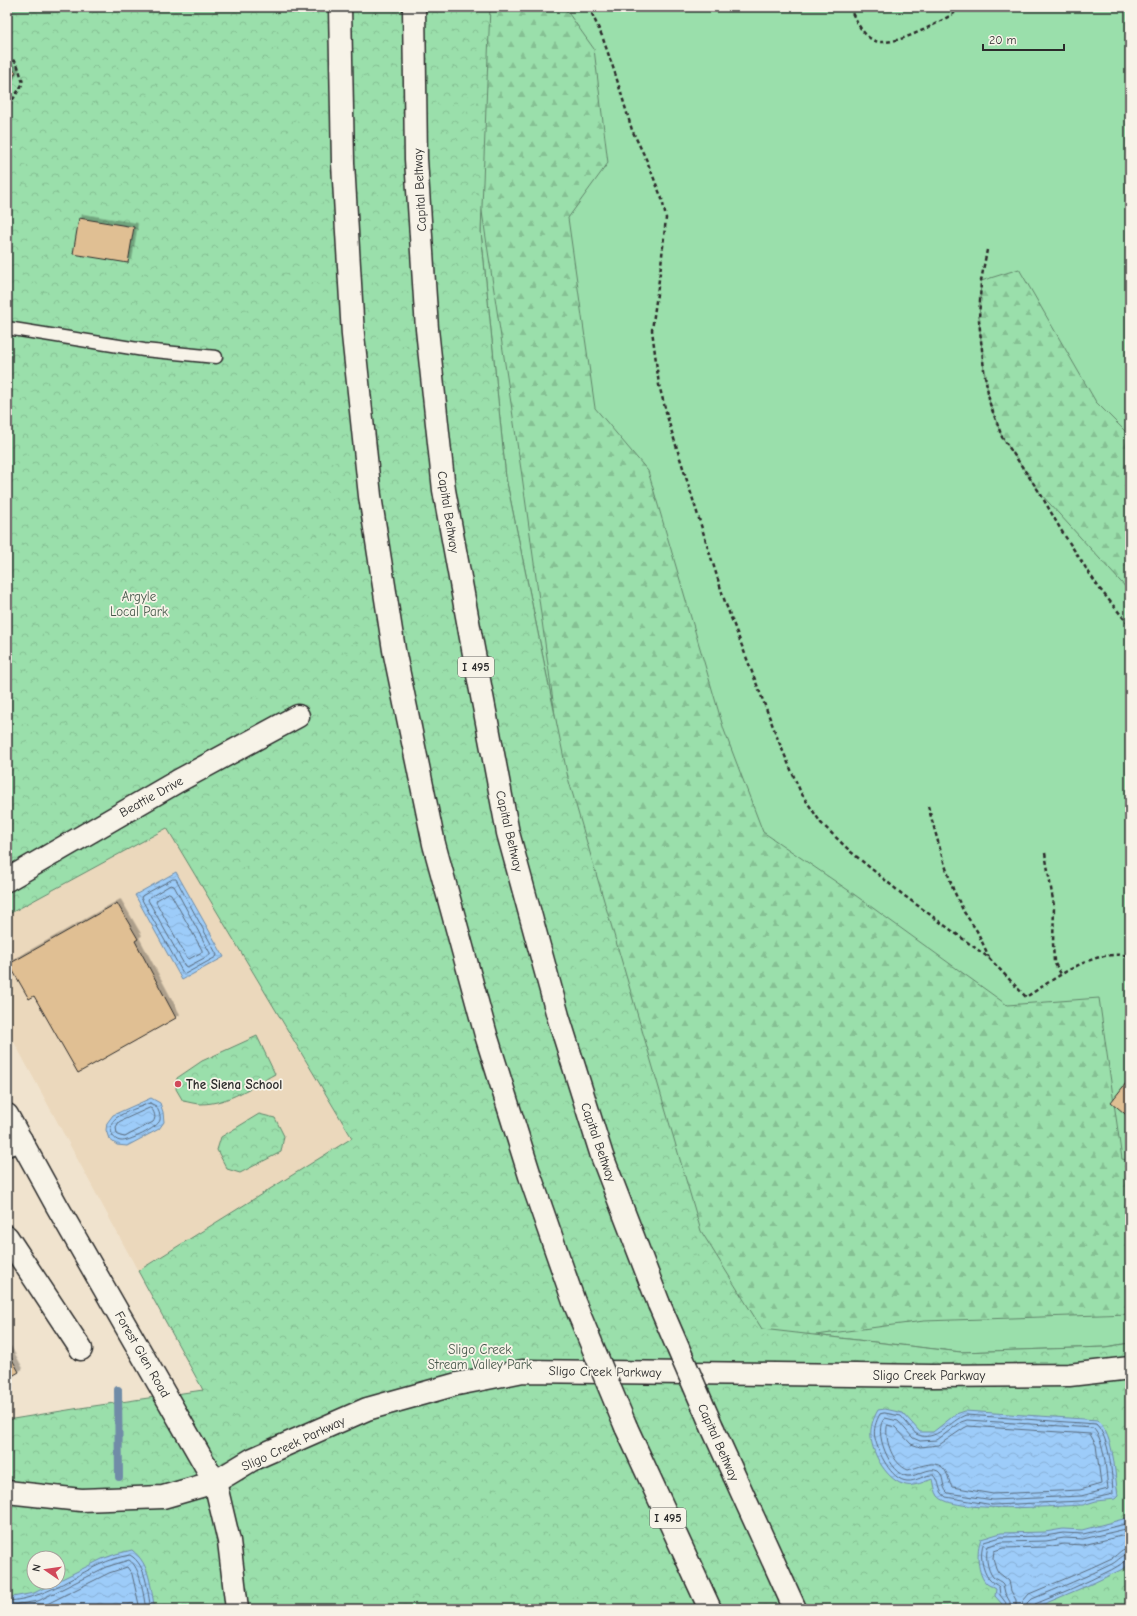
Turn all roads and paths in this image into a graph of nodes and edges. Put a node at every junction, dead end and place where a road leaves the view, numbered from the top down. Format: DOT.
graph roads {
  1 [pos="340,7"];
  2 [pos="414,7"];
  3 [pos="589,7"];
  4 [pos="849,7"];
  5 [pos="964,7"];
  6 [pos="7,56"];
  7 [pos="7,109"];
  8 [pos="987,250"];
  9 [pos="7,328"];
  10 [pos="216,356"];
  11 [pos="1130,626"];
  12 [pos="298,716"];
  13 [pos="928,806"];
  14 [pos="1045,853"];
  15 [pos="7,880"];
  16 [pos="1130,956"];
  17 [pos="989,958"];
  18 [pos="1061,974"];
  19 [pos="7,1115"];
  20 [pos="14,1142"];
  21 [pos="7,1237"];
  22 [pos="81,1349"];
  23 [pos="1130,1368"];
  24 [pos="216,1482"];
  25 [pos="7,1492"];
  26 [pos="237,1609"];
  27 [pos="710,1609"];
  28 [pos="796,1609"];
  1 -- 27 [label="main road, I 495, bridge"];
  2 -- 28 [label="main road, Capital Beltway / I 495, bridge"];
  3 -- 17 [label="path"];
  4 -- 5 [label="path"];
  6 -- 7 [label="path"];
  8 -- 11 [label="path"];
  9 -- 10 [label="lane"];
  12 -- 15 [label="main road, Beattie Drive"];
  13 -- 17 [label="path"];
  14 -- 18 [label="path"];
  16 -- 18 [label="path"];
  17 -- 18 [label="path"];
  19 -- 20 [label="main road, Forest Glen Road"];
  20 -- 24 [label="main road, Forest Glen Road"];
  21 -- 22 [label="main road"];
  23 -- 24 [label="main road, Sligo Creek Parkway"];
  24 -- 25 [label="main road, Sligo Creek Parkway"];
  24 -- 26 [label="main road, Forest Glen Road"];
}
